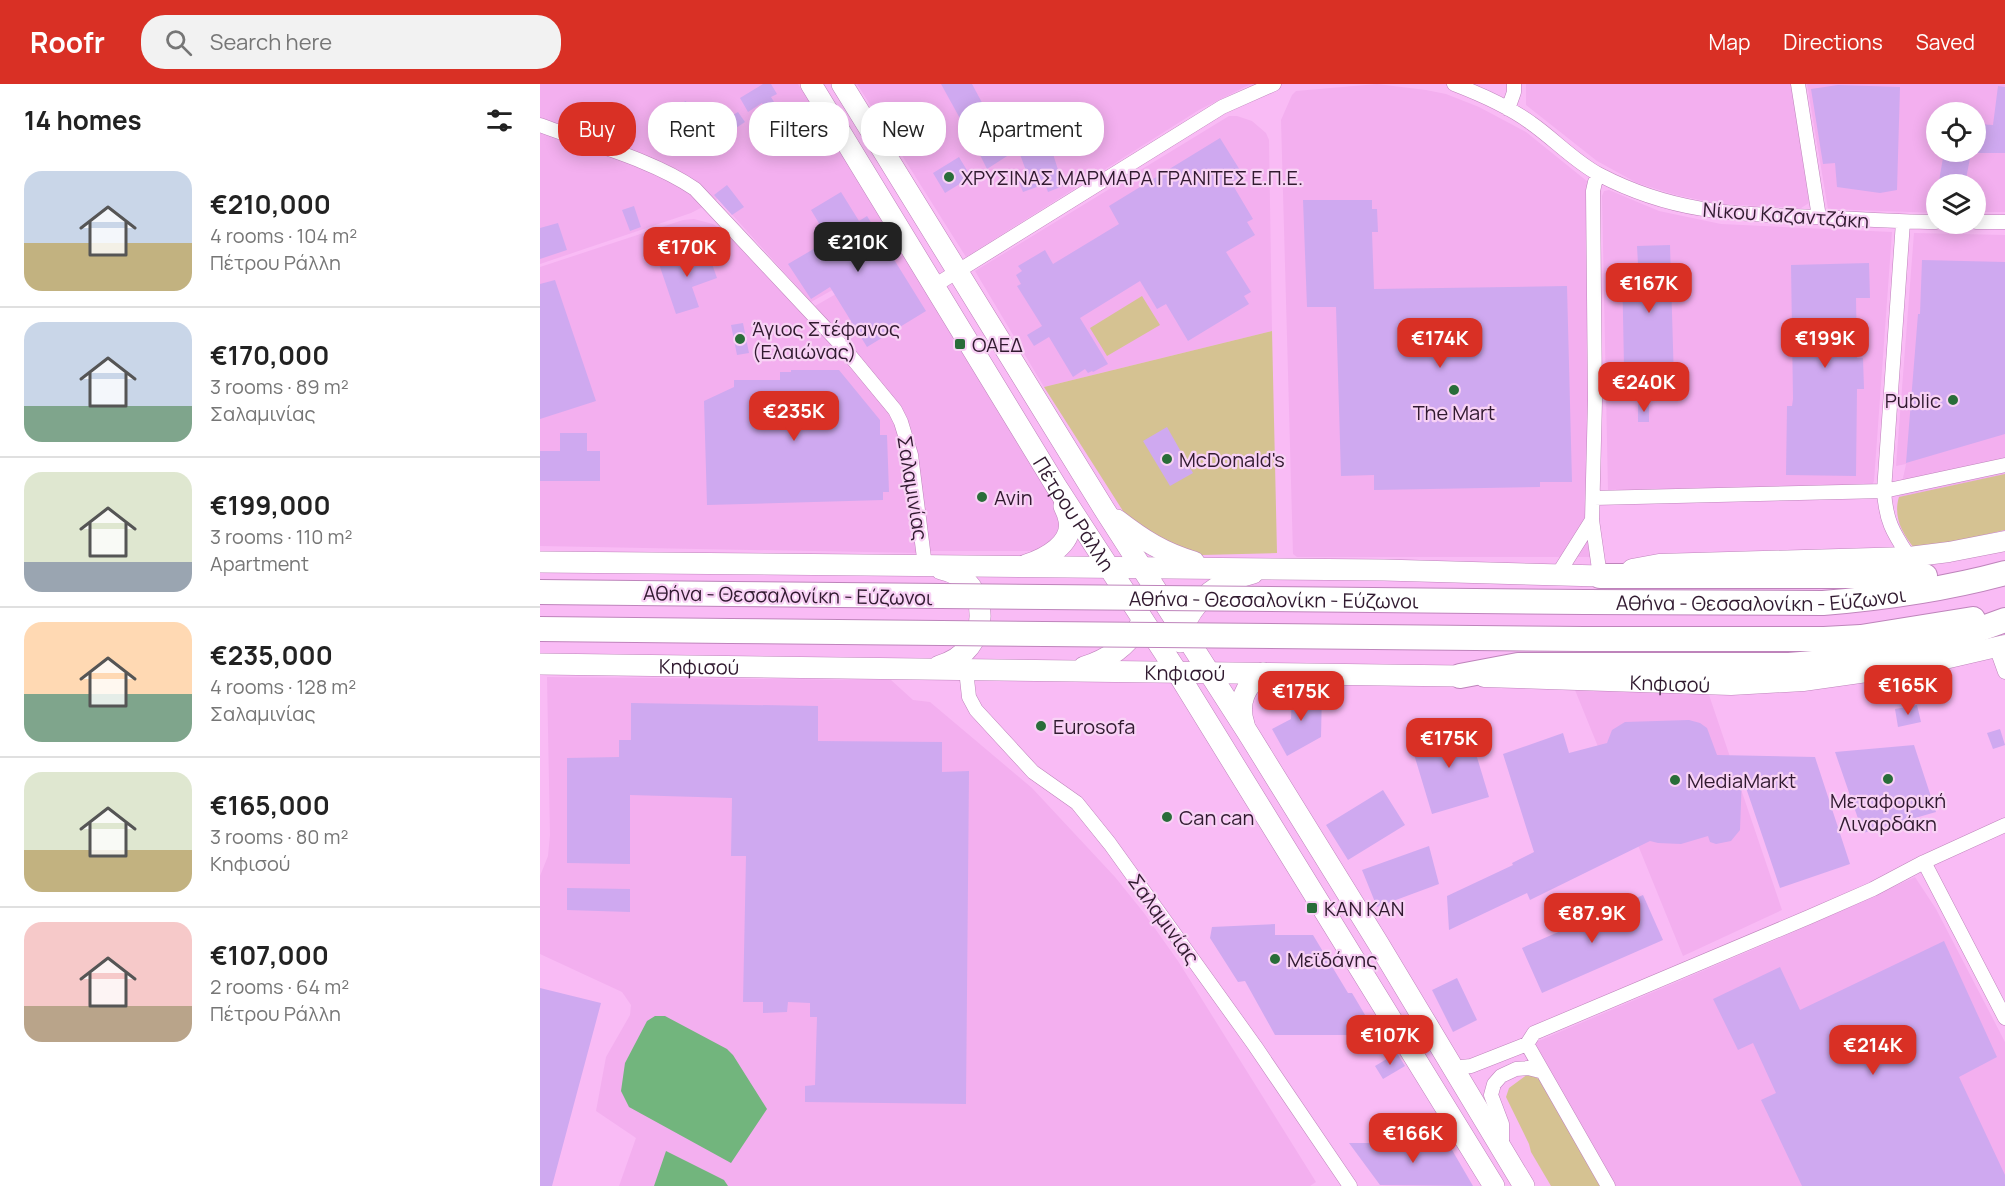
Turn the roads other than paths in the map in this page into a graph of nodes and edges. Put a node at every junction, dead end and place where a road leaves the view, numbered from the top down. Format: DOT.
graph roads {
  1 [pos="811,84"];
  2 [pos="842,84"];
  3 [pos="1274,84"];
  4 [pos="1454,84"];
  5 [pos="1514,84"];
  6 [pos="1798,84"];
  7 [pos="1508,109"];
  8 [pos="540,125"];
  9 [pos="1600,175"];
  10 [pos="1819,217"];
  11 [pos="1903,222"];
  12 [pos="1926,222"];
  13 [pos="1986,222"];
  14 [pos="2005,222"];
  15 [pos="957,271"];
  16 [pos="934,286"];
  17 [pos="2005,465"];
  18 [pos="1056,486"];
  19 [pos="1884,491"];
  20 [pos="1594,498"];
  21 [pos="1104,509"];
  22 [pos="1592,520"];
  23 [pos="2005,541"];
  24 [pos="1909,557"];
  25 [pos="540,562"];
  26 [pos="925,566"];
  27 [pos="1011,567"];
  28 [pos="1109,568"];
  29 [pos="1142,568"];
  30 [pos="1218,569"];
  31 [pos="1286,569"];
  32 [pos="1558,574"];
  33 [pos="2004,574"];
  34 [pos="1600,576"];
  35 [pos="540,592"];
  36 [pos="2005,612"];
  37 [pos="1143,620"];
  38 [pos="2005,620"];
  39 [pos="540,629"];
  40 [pos="1182,630"];
  41 [pos="2001,646"];
  42 [pos="540,664"];
  43 [pos="930,669"];
  44 [pos="966,670"];
  45 [pos="1070,671"];
  46 [pos="1177,672"];
  47 [pos="2005,672"];
  48 [pos="1209,673"];
  49 [pos="1263,674"];
  50 [pos="1460,676"];
  51 [pos="1248,733"];
  52 [pos="2005,825"];
  53 [pos="1924,862"];
  54 [pos="2005,1017"];
  55 [pos="1527,1044"];
  56 [pos="1453,1068"];
  57 [pos="1540,1071"];
  58 [pos="1502,1151"];
  59 [pos="1350,1186"];
  60 [pos="1494,1186"];
  61 [pos="1524,1186"];
  62 [pos="1608,1186"];
  1 -- 16 [label="main road, Πέτρου Ράλλη"];
  2 -- 15 [label="main road, Πέτρου Ράλλη"];
  3 -- 15 [label="street"];
  4 -- 7 [label="street, Νίκου Καζαντζάκη"];
  5 -- 7 [label="street"];
  6 -- 10 [label="street"];
  7 -- 9 [label="street, Νίκου Καζαντζάκη"];
  8 -- 26 [label="street, Σαλαμινίας"];
  9 -- 10 [label="street, Νίκου Καζαντζάκη"];
  9 -- 20 [label="street"];
  10 -- 11 [label="street, Νίκου Καζαντζάκη"];
  11 -- 12 [label="street, Νίκου Καζαντζάκη"];
  11 -- 19 [label="street"];
  13 -- 14 [label="street"];
  15 -- 16 [label="street"];
  15 -- 21 [label="main road, Πέτρου Ράλλη"];
  16 -- 18 [label="main road, Πέτρου Ράλλη"];
  17 -- 19 [label="street"];
  18 -- 27 [label="main road"];
  18 -- 28 [label="main road, Πέτρου Ράλλη"];
  19 -- 20 [label="street"];
  19 -- 24 [label="street"];
  20 -- 22 [label="street"];
  21 -- 29 [label="main road, Πέτρου Ράλλη"];
  21 -- 30 [label="main road"];
  22 -- 32 [label="street"];
  22 -- 34 [label="street"];
  23 -- 24 [label="street"];
  24 -- 34 [label="street"];
  25 -- 26 [label="main road"];
  26 -- 27 [label="main road"];
  26 -- 43 [label="main road"];
  27 -- 28 [label="main road"];
  28 -- 29 [label="main road"];
  28 -- 37 [label="main road, Πέτρου Ράλλη"];
  29 -- 30 [label="main road"];
  29 -- 37 [label="main road"];
  29 -- 40 [label="main road, Πέτρου Ράλλη"];
  30 -- 31 [label="main road"];
  31 -- 32 [label="main road"];
  31 -- 40 [label="main road"];
  32 -- 34 [label="main road"];
  33 -- 34 [label="highway"];
  33 -- 35 [label="highway, Αθήνα - Θεσσαλονίκη - Εύζωνοι, bridge"];
  36 -- 39 [label="highway, Αθήνα - Θεσσαλονίκη - Εύζωνοι, bridge"];
  37 -- 45 [label="main road"];
  37 -- 46 [label="main road, Πέτρου Ράλλη"];
  38 -- 50 [label="highway"];
  40 -- 46 [label="main road"];
  40 -- 48 [label="main road, Πέτρου Ράλλη"];
  41 -- 47 [label="street"];
  41 -- 50 [label="street, Κηφισού"];
  42 -- 43 [label="main road, Κηφισού"];
  43 -- 44 [label="main road, Κηφισού"];
  44 -- 45 [label="main road, Κηφισού"];
  44 -- 59 [label="street, Σαλαμινίας"];
  45 -- 46 [label="main road, Κηφισού"];
  46 -- 48 [label="main road, Κηφισού"];
  46 -- 60 [label="main road, Πέτρου Ράλλη"];
  48 -- 49 [label="main road, Κηφισού"];
  48 -- 51 [label="main road, Πέτρου Ράλλη"];
  49 -- 50 [label="main road, Κηφισού"];
  49 -- 51 [label="main road"];
  51 -- 56 [label="main road, Πέτρου Ράλλη"];
  52 -- 53 [label="street"];
  53 -- 54 [label="street"];
  53 -- 55 [label="street"];
  55 -- 56 [label="street"];
  55 -- 57 [label="street"];
  56 -- 58 [label="main road, Πέτρου Ράλλη"];
  57 -- 58 [label="street"];
  57 -- 62 [label="street"];
  58 -- 61 [label="main road, Πέτρου Ράλλη"];
}
